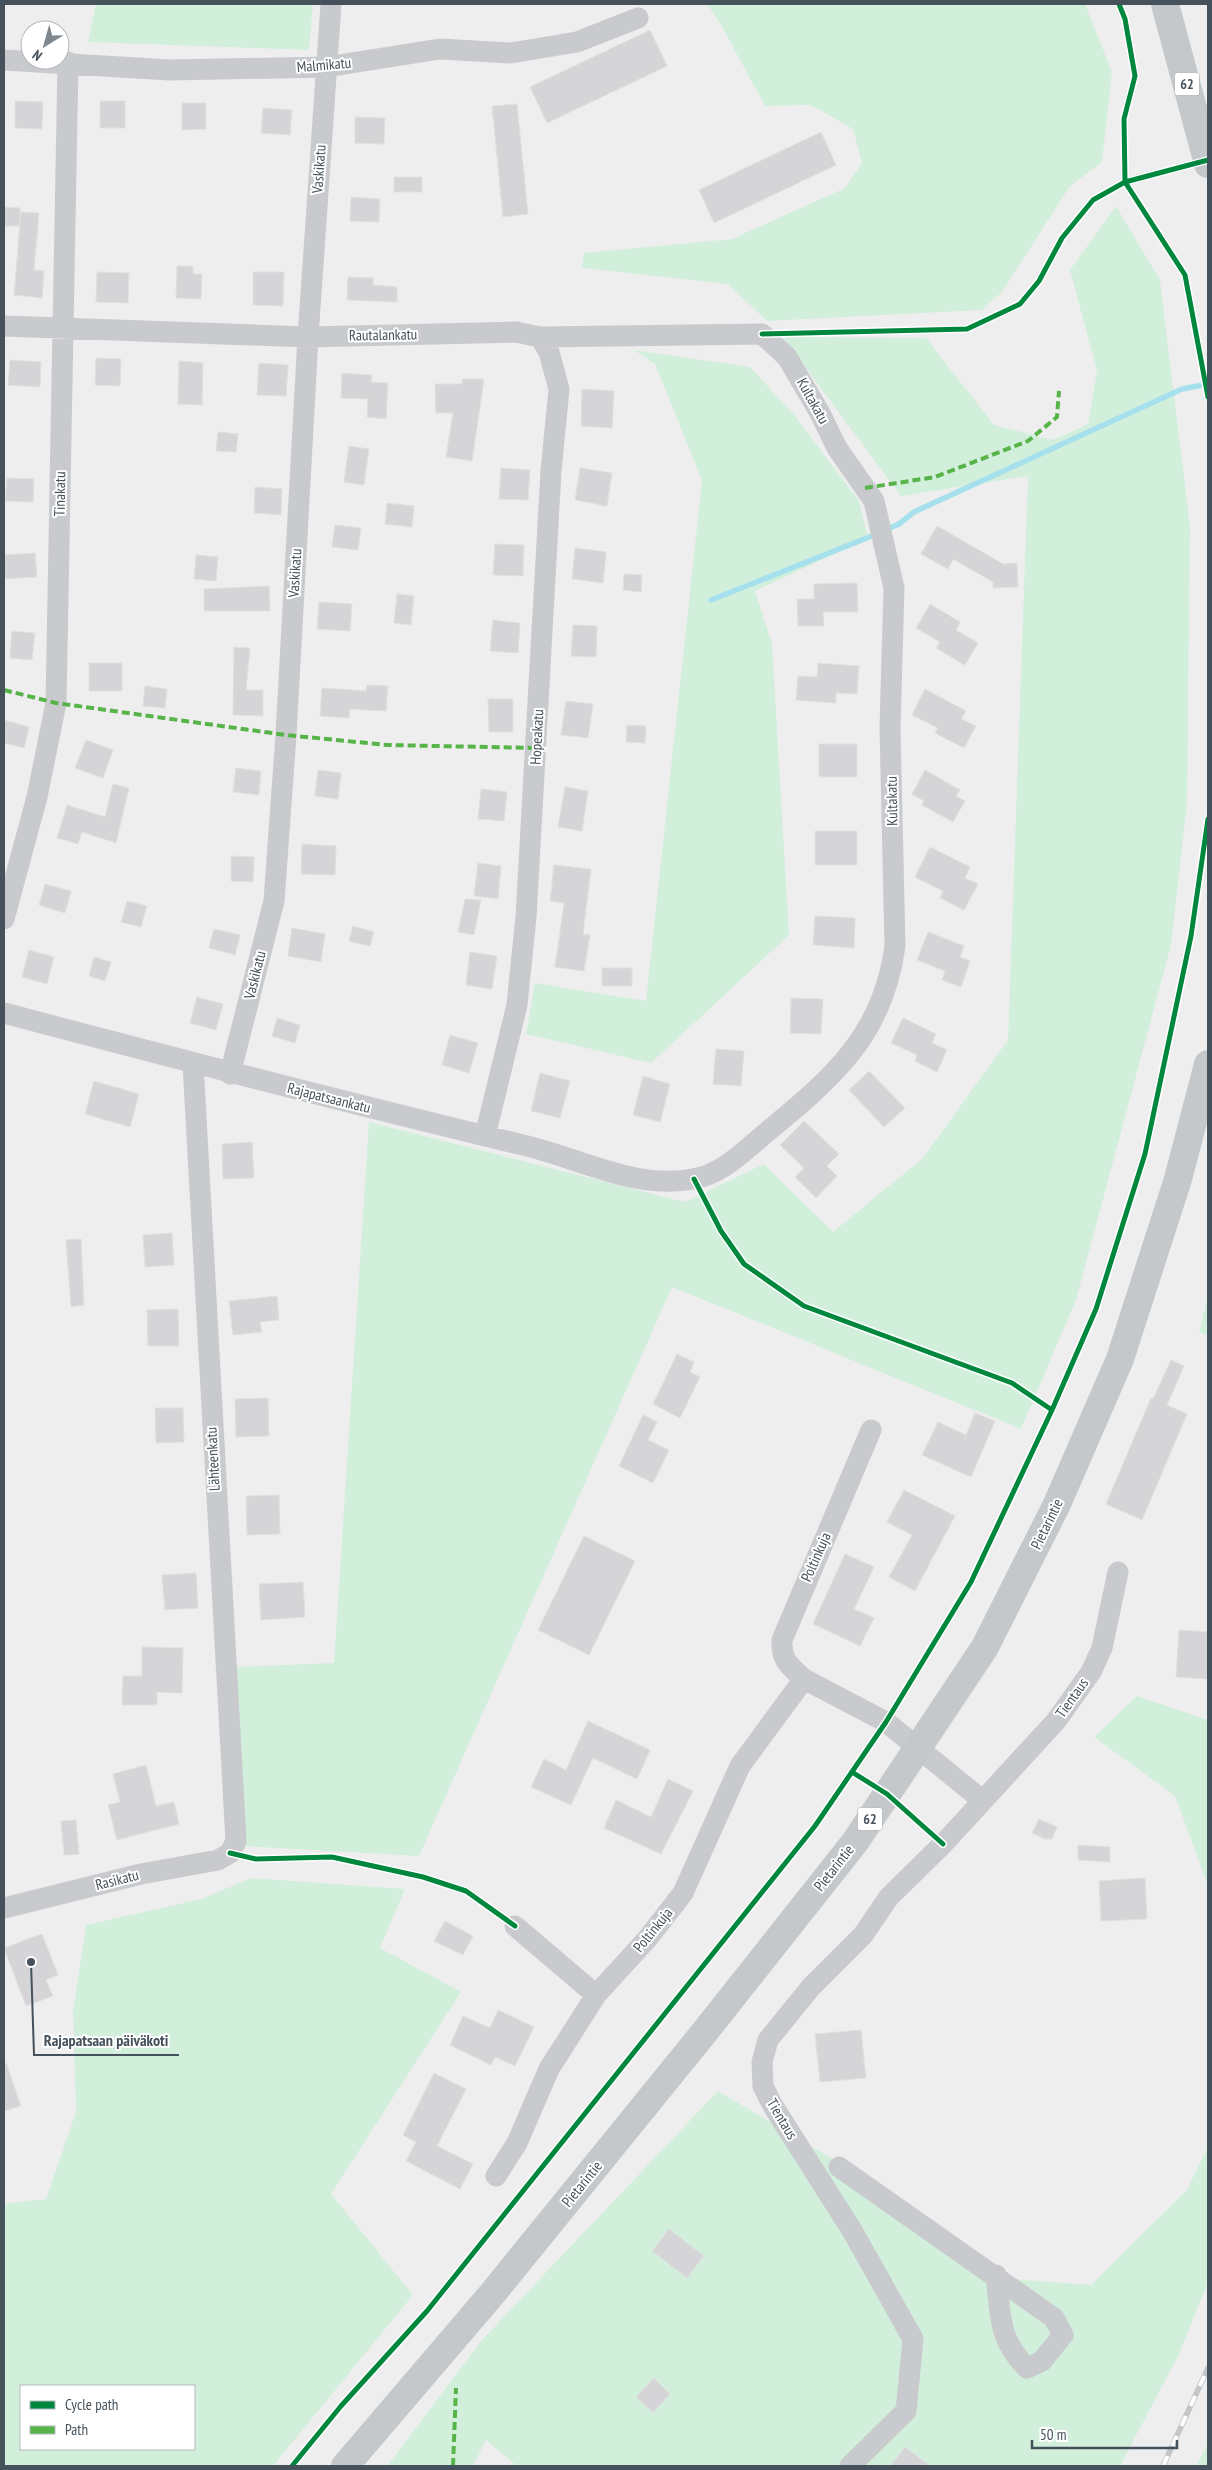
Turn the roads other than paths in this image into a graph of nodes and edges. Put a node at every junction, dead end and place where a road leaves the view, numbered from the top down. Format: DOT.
graph roads {
  1 [pos="331,4"];
  2 [pos="1165,4"];
  3 [pos="638,18"];
  4 [pos="4,60"];
  5 [pos="20,60"];
  6 [pos="70,62"];
  7 [pos="326,67"];
  8 [pos="68,70"];
  9 [pos="1208,164"];
  10 [pos="4,326"];
  11 [pos="63,327"];
  12 [pos="762,334"];
  13 [pos="308,336"];
  14 [pos="540,337"];
  15 [pos="4,919"];
  16 [pos="4,1013"];
  17 [pos="193,1063"];
  18 [pos="1208,1064"];
  19 [pos="230,1074"];
  20 [pos="485,1136"];
  21 [pos="654,1181"];
  22 [pos="871,1430"];
  23 [pos="1118,1572"];
  24 [pos="804,1679"];
  25 [pos="919,1747"];
  26 [pos="982,1800"];
  27 [pos="230,1853"];
  28 [pos="4,1908"];
  29 [pos="515,1926"];
  30 [pos="596,1995"];
  31 [pos="839,2167"];
  32 [pos="496,2176"];
  33 [pos="996,2275"];
  34 [pos="345,2466"];
  35 [pos="850,2466"];
  1 -- 7 [label="street, Vaskikatu"];
  2 -- 9 [label="main road, 62"];
  3 -- 7 [label="street, Malmikatu"];
  4 -- 5 [label="street, Malmikatu"];
  6 -- 7 [label="street, Malmikatu"];
  7 -- 13 [label="street, Vaskikatu"];
  8 -- 11 [label="street, Tinakatu"];
  10 -- 11 [label="street, Rautalankatu"];
  11 -- 13 [label="street, Rautalankatu"];
  11 -- 15 [label="street, Tinakatu"];
  12 -- 14 [label="street, Rautalankatu"];
  12 -- 21 [label="street, Kultakatu"];
  13 -- 14 [label="street, Rautalankatu"];
  13 -- 19 [label="street, Vaskikatu"];
  14 -- 20 [label="street, Hopeakatu"];
  16 -- 17 [label="street, Rajapatsaankatu"];
  17 -- 19 [label="street, Rajapatsaankatu"];
  17 -- 27 [label="street, Lähteenkatu"];
  18 -- 25 [label="main road, Pietarintie / 62"];
  19 -- 20 [label="street, Rajapatsaankatu"];
  20 -- 21 [label="street, Rajapatsaankatu"];
  22 -- 24 [label="street, Poltinkuja"];
  23 -- 26 [label="street, Tientaus"];
  24 -- 25 [label="street, Poltinkuja"];
  24 -- 30 [label="street, Poltinkuja"];
  25 -- 26 [label="street"];
  25 -- 34 [label="main road, Pietarintie / 62"];
  26 -- 35 [label="street, Tientaus"];
  27 -- 28 [label="street, Rasikatu"];
  29 -- 30 [label="street"];
  30 -- 32 [label="street, Poltinkuja"];
  31 -- 33 [label="street"];
}
